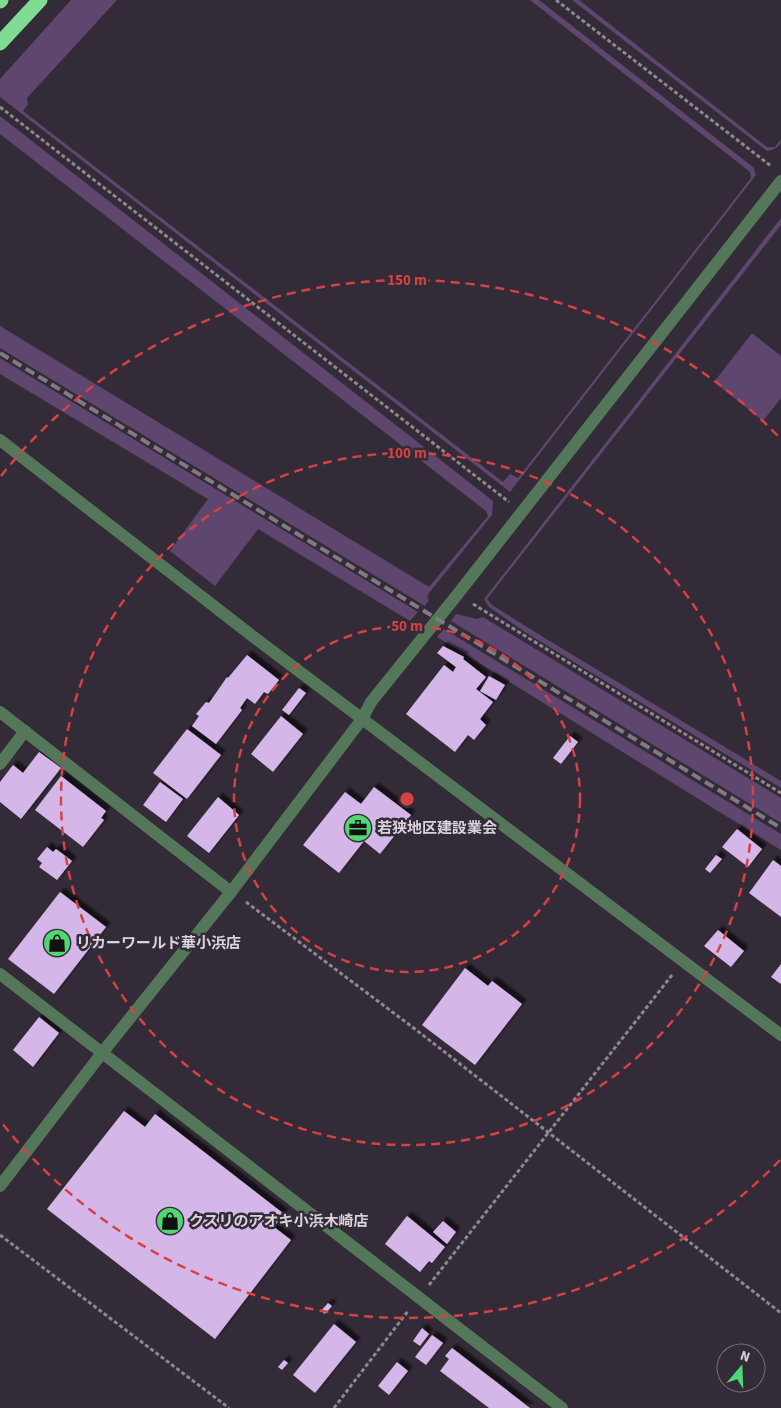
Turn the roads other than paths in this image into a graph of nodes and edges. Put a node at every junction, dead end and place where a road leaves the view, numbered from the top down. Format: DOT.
graph roads {
  1 [pos="40,0"];
  2 [pos="0,43"];
  3 [pos="781,180"];
  4 [pos="0,440"];
  5 [pos="0,712"];
  6 [pos="362,719"];
  7 [pos="25,731"];
  8 [pos="0,764"];
  9 [pos="232,892"];
  10 [pos="0,974"];
  11 [pos="781,1035"];
  12 [pos="102,1053"];
  13 [pos="0,1186"];
  14 [pos="562,1408"];
  1 -- 2 [label="highway"];
  3 -- 6 [label="street"];
  4 -- 6 [label="street"];
  5 -- 7 [label="street"];
  6 -- 9 [label="street"];
  6 -- 11 [label="street"];
  7 -- 8 [label="street"];
  7 -- 9 [label="street"];
  9 -- 12 [label="street"];
  10 -- 12 [label="street"];
  12 -- 13 [label="street"];
  12 -- 14 [label="street"];
}
